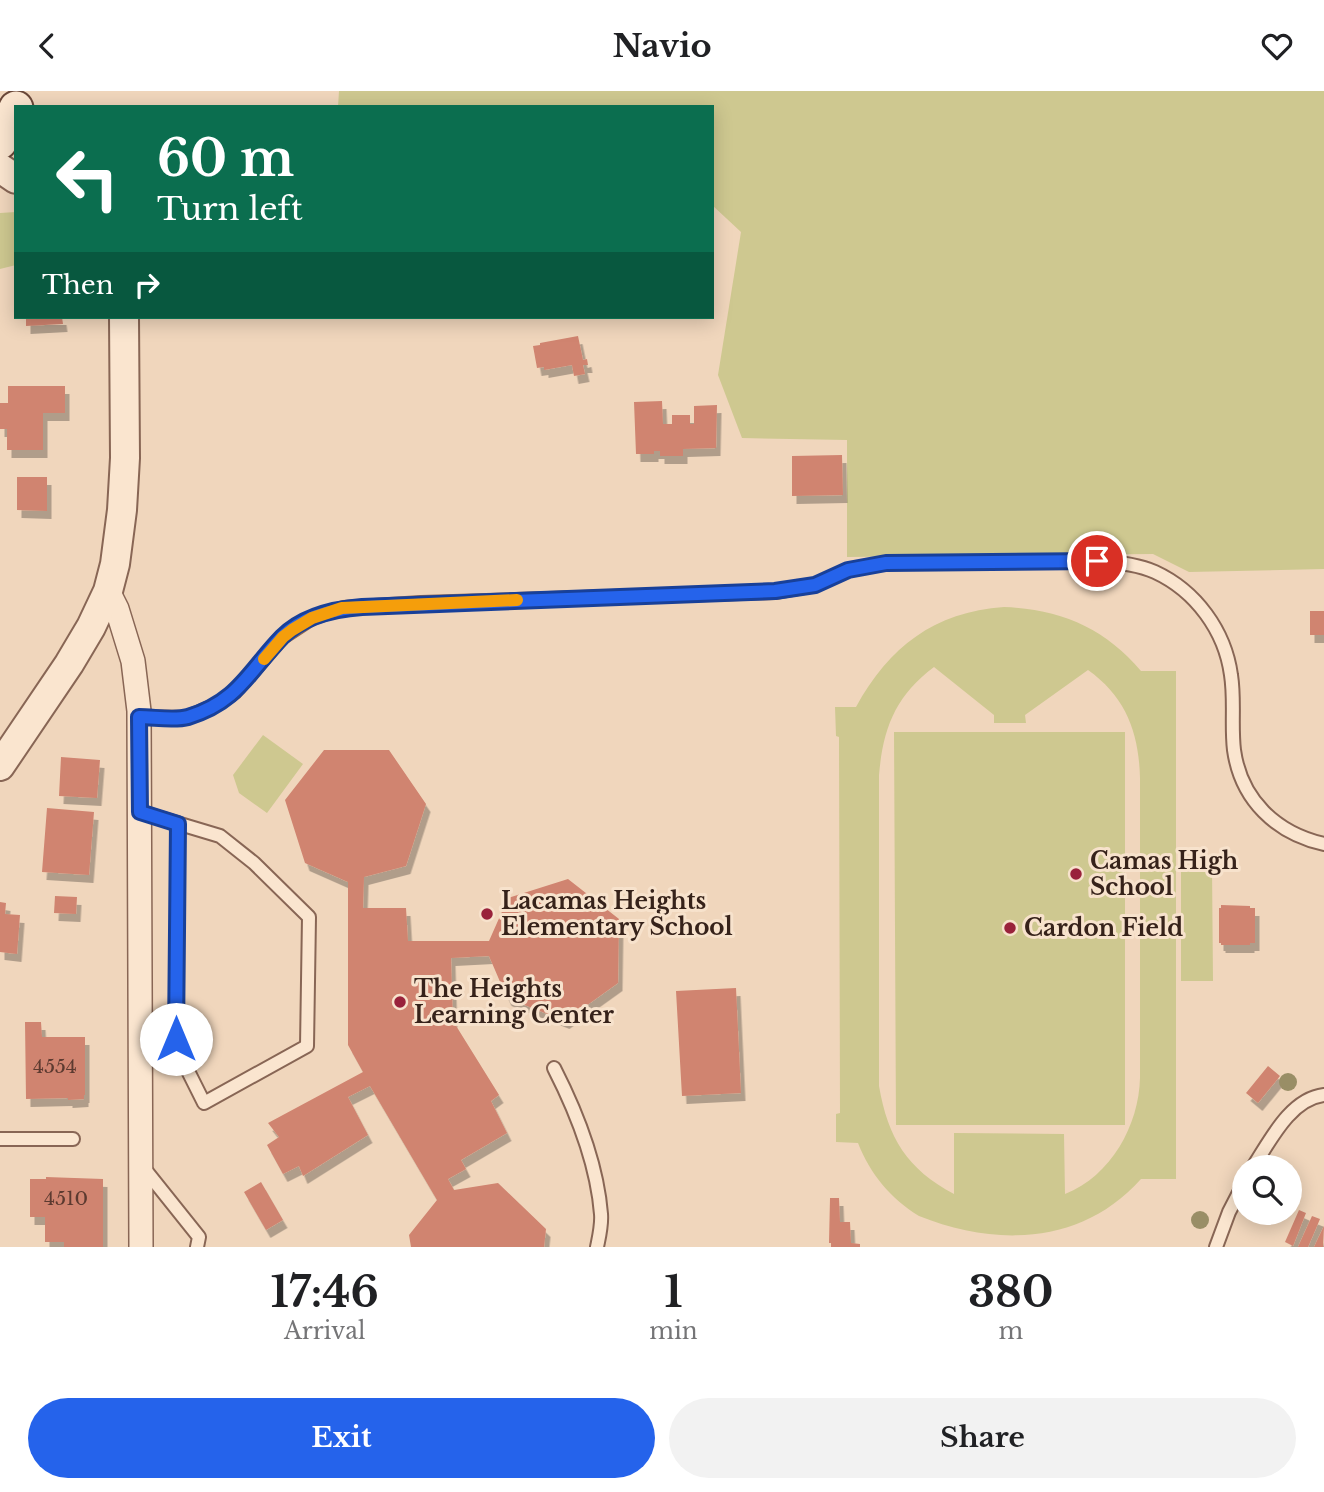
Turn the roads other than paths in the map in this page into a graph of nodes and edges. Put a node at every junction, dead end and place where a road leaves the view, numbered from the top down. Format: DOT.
graph roads {
  1 [pos="14,111"];
  2 [pos="0,142"];
  3 [pos="124,319"];
  4 [pos="107,591"];
  5 [pos="139,717"];
  6 [pos="4,752"];
  7 [pos="140,812"];
  8 [pos="178,824"];
  9 [pos="1324,844"];
  10 [pos="554,1068"];
  11 [pos="1324,1095"];
  12 [pos="0,1139"];
  13 [pos="73,1139"];
  14 [pos="1260,1155"];
  15 [pos="141,1164"];
  16 [pos="1232,1206"];
  17 [pos="141,1247"];
  18 [pos="197,1247"];
  19 [pos="597,1247"];
  20 [pos="1216,1247"];
  1 -- 2 [label="main road"];
  3 -- 4 [label="street"];
  4 -- 5 [label="street"];
  4 -- 6 [label="street"];
  5 -- 7 [label="street"];
  5 -- 9 [label="lane"];
  7 -- 8 [label="lane"];
  7 -- 15 [label="street"];
  8 -- 8 [label="lane"];
  10 -- 19 [label="lane"];
  11 -- 14 [label="lane"];
  12 -- 13 [label="lane"];
  15 -- 17 [label="street"];
  15 -- 18 [label="lane"];
  16 -- 20 [label="lane"];
}
